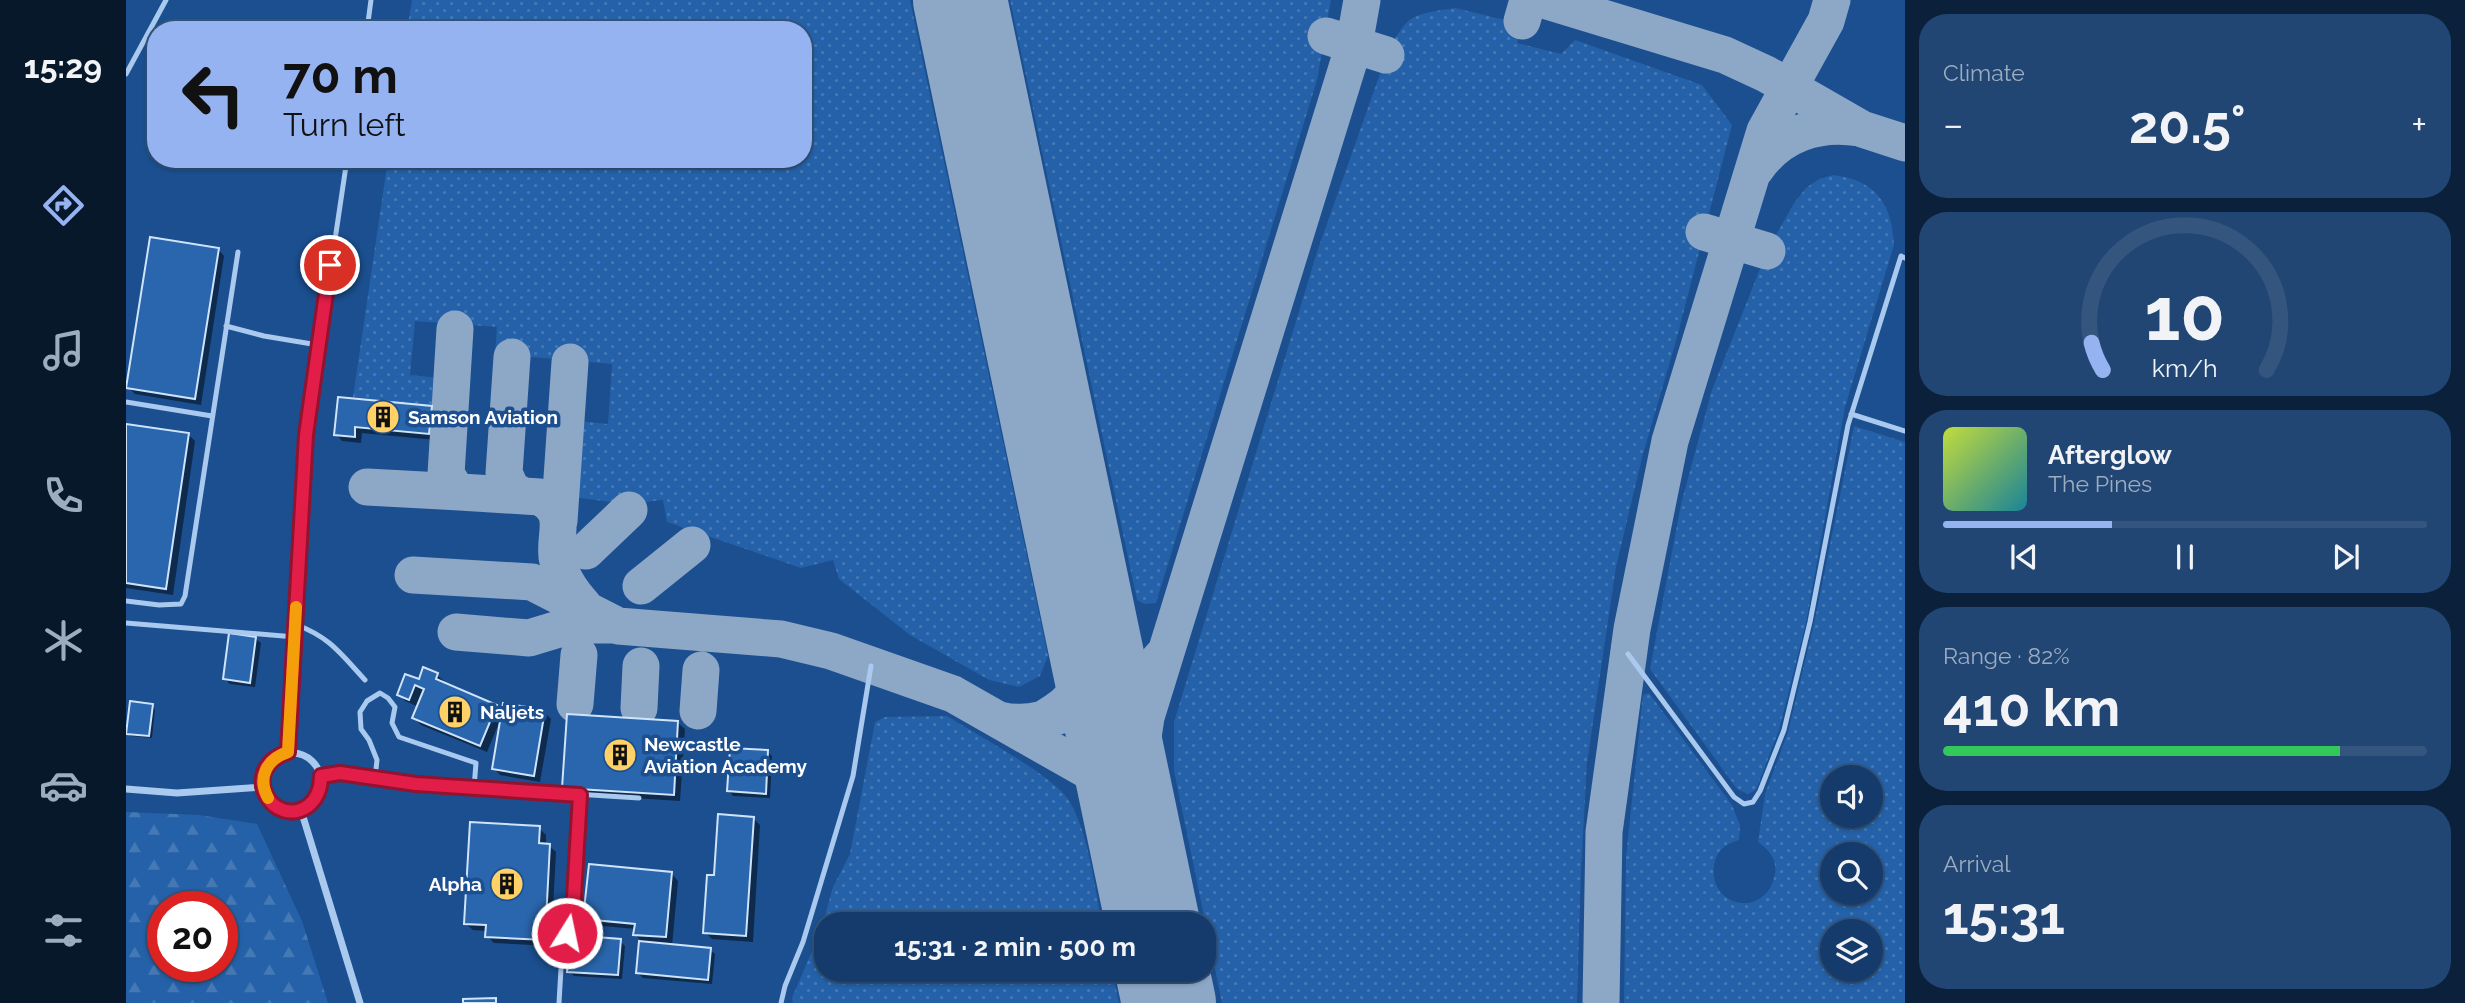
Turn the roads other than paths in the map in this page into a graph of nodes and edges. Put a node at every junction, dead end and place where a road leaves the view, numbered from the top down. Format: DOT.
graph roads {
  1 [pos="166,0"];
  2 [pos="370,0"];
  3 [pos="155,21"];
  4 [pos="368,21"];
  5 [pos="147,35"];
  6 [pos="126,74"];
  7 [pos="346,168"];
  8 [pos="238,252"];
  9 [pos="1905,258"];
  10 [pos="226,326"];
  11 [pos="318,345"];
  12 [pos="126,402"];
  13 [pos="1851,414"];
  14 [pos="212,416"];
  15 [pos="1905,431"];
  16 [pos="126,601"];
  17 [pos="126,623"];
  18 [pos="295,624"];
  19 [pos="295,637"];
  20 [pos="1628,654"];
  21 [pos="870,666"];
  22 [pos="365,680"];
  23 [pos="288,752"];
  24 [pos="321,776"];
  25 [pos="375,778"];
  26 [pos="263,787"];
  27 [pos="474,788"];
  28 [pos="126,789"];
  29 [pos="580,795"];
  30 [pos="639,798"];
  31 [pos="301,810"];
  32 [pos="359,1003"];
  33 [pos="559,1003"];
  34 [pos="781,1003"];
  1 -- 3 [label="lane"];
  2 -- 4 [label="lane"];
  5 -- 6 [label="lane"];
  7 -- 11 [label="lane"];
  8 -- 10 [label="lane"];
  9 -- 13 [label="lane"];
  10 -- 11 [label="lane"];
  10 -- 14 [label="lane"];
  11 -- 18 [label="lane"];
  12 -- 14 [label="lane"];
  13 -- 15 [label="lane"];
  13 -- 20 [label="lane"];
  14 -- 16 [label="lane"];
  17 -- 19 [label="lane"];
  18 -- 19 [label="lane"];
  18 -- 22 [label="lane"];
  19 -- 23 [label="lane"];
  21 -- 34 [label="lane"];
  23 -- 24 [label="street"];
  23 -- 26 [label="street"];
  24 -- 25 [label="lane"];
  24 -- 31 [label="street"];
  25 -- 27 [label="lane"];
  25 -- 27 [label="lane"];
  26 -- 28 [label="street"];
  26 -- 31 [label="street"];
  27 -- 29 [label="lane"];
  29 -- 30 [label="lane"];
  29 -- 33 [label="lane"];
  31 -- 32 [label="street"];
}
